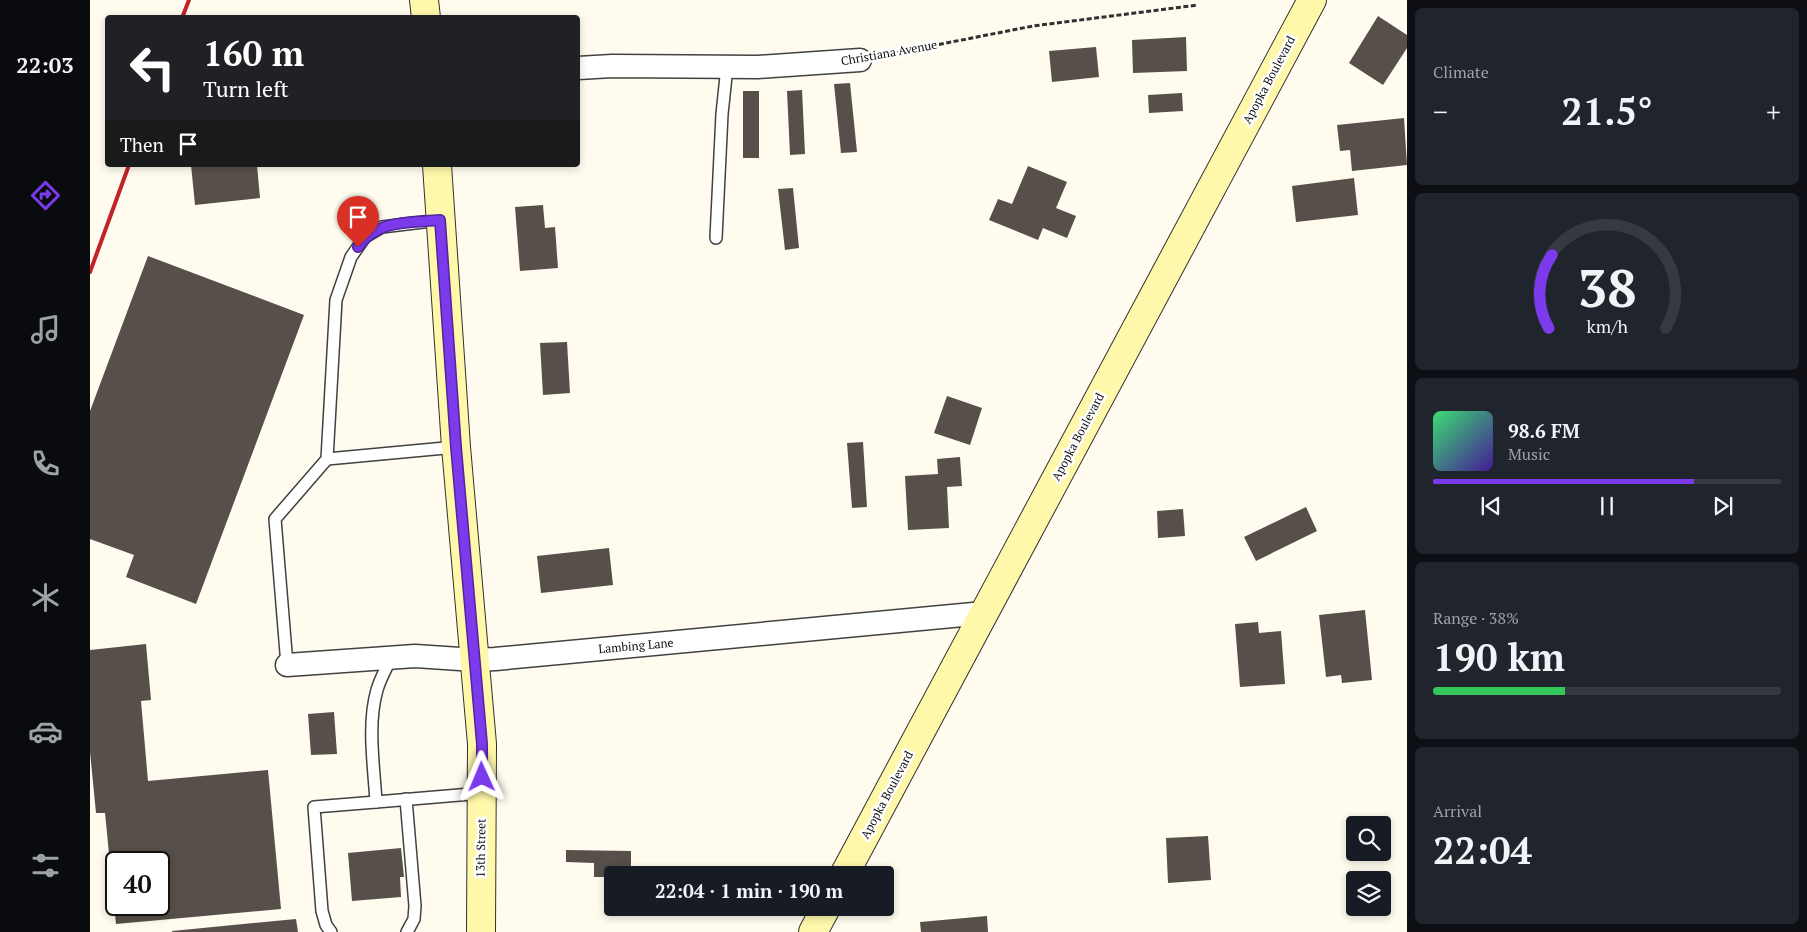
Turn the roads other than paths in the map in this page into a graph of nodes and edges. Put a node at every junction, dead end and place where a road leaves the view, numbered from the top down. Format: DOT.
graph roads {
  1 [pos="424,0"];
  2 [pos="1312,0"];
  3 [pos="426,15"];
  4 [pos="860,60"];
  5 [pos="727,67"];
  6 [pos="580,68"];
  7 [pos="437,167"];
  8 [pos="440,220"];
  9 [pos="716,238"];
  10 [pos="456,447"];
  11 [pos="327,459"];
  12 [pos="984,613"];
  13 [pos="391,658"];
  14 [pos="475,660"];
  15 [pos="287,665"];
  16 [pos="483,793"];
  17 [pos="406,800"];
  18 [pos="376,802"];
  19 [pos="849,866"];
  20 [pos="822,916"];
  21 [pos="330,932"];
  22 [pos="407,932"];
  23 [pos="481,932"];
  24 [pos="813,932"];
  1 -- 3 [label="street"];
  2 -- 12 [label="street, Apopka Boulevard"];
  4 -- 5 [label="street, Christiana Avenue"];
  5 -- 6 [label="street, Christiana Avenue"];
  5 -- 9 [label="lane"];
  7 -- 8 [label="street, 13th Street"];
  8 -- 10 [label="street, 13th Street"];
  8 -- 11 [label="lane"];
  10 -- 11 [label="lane"];
  10 -- 14 [label="street, 13th Street"];
  11 -- 15 [label="lane"];
  12 -- 14 [label="street, Lambing Lane"];
  12 -- 19 [label="street, Apopka Boulevard"];
  13 -- 14 [label="street, Lambing Lane"];
  13 -- 15 [label="street, Lambing Lane"];
  13 -- 18 [label="lane"];
  14 -- 16 [label="street, 13th Street"];
  16 -- 17 [label="lane"];
  16 -- 23 [label="street, 13th Street"];
  17 -- 18 [label="lane"];
  17 -- 22 [label="lane"];
  18 -- 21 [label="lane"];
  20 -- 24 [label="street"];
}
